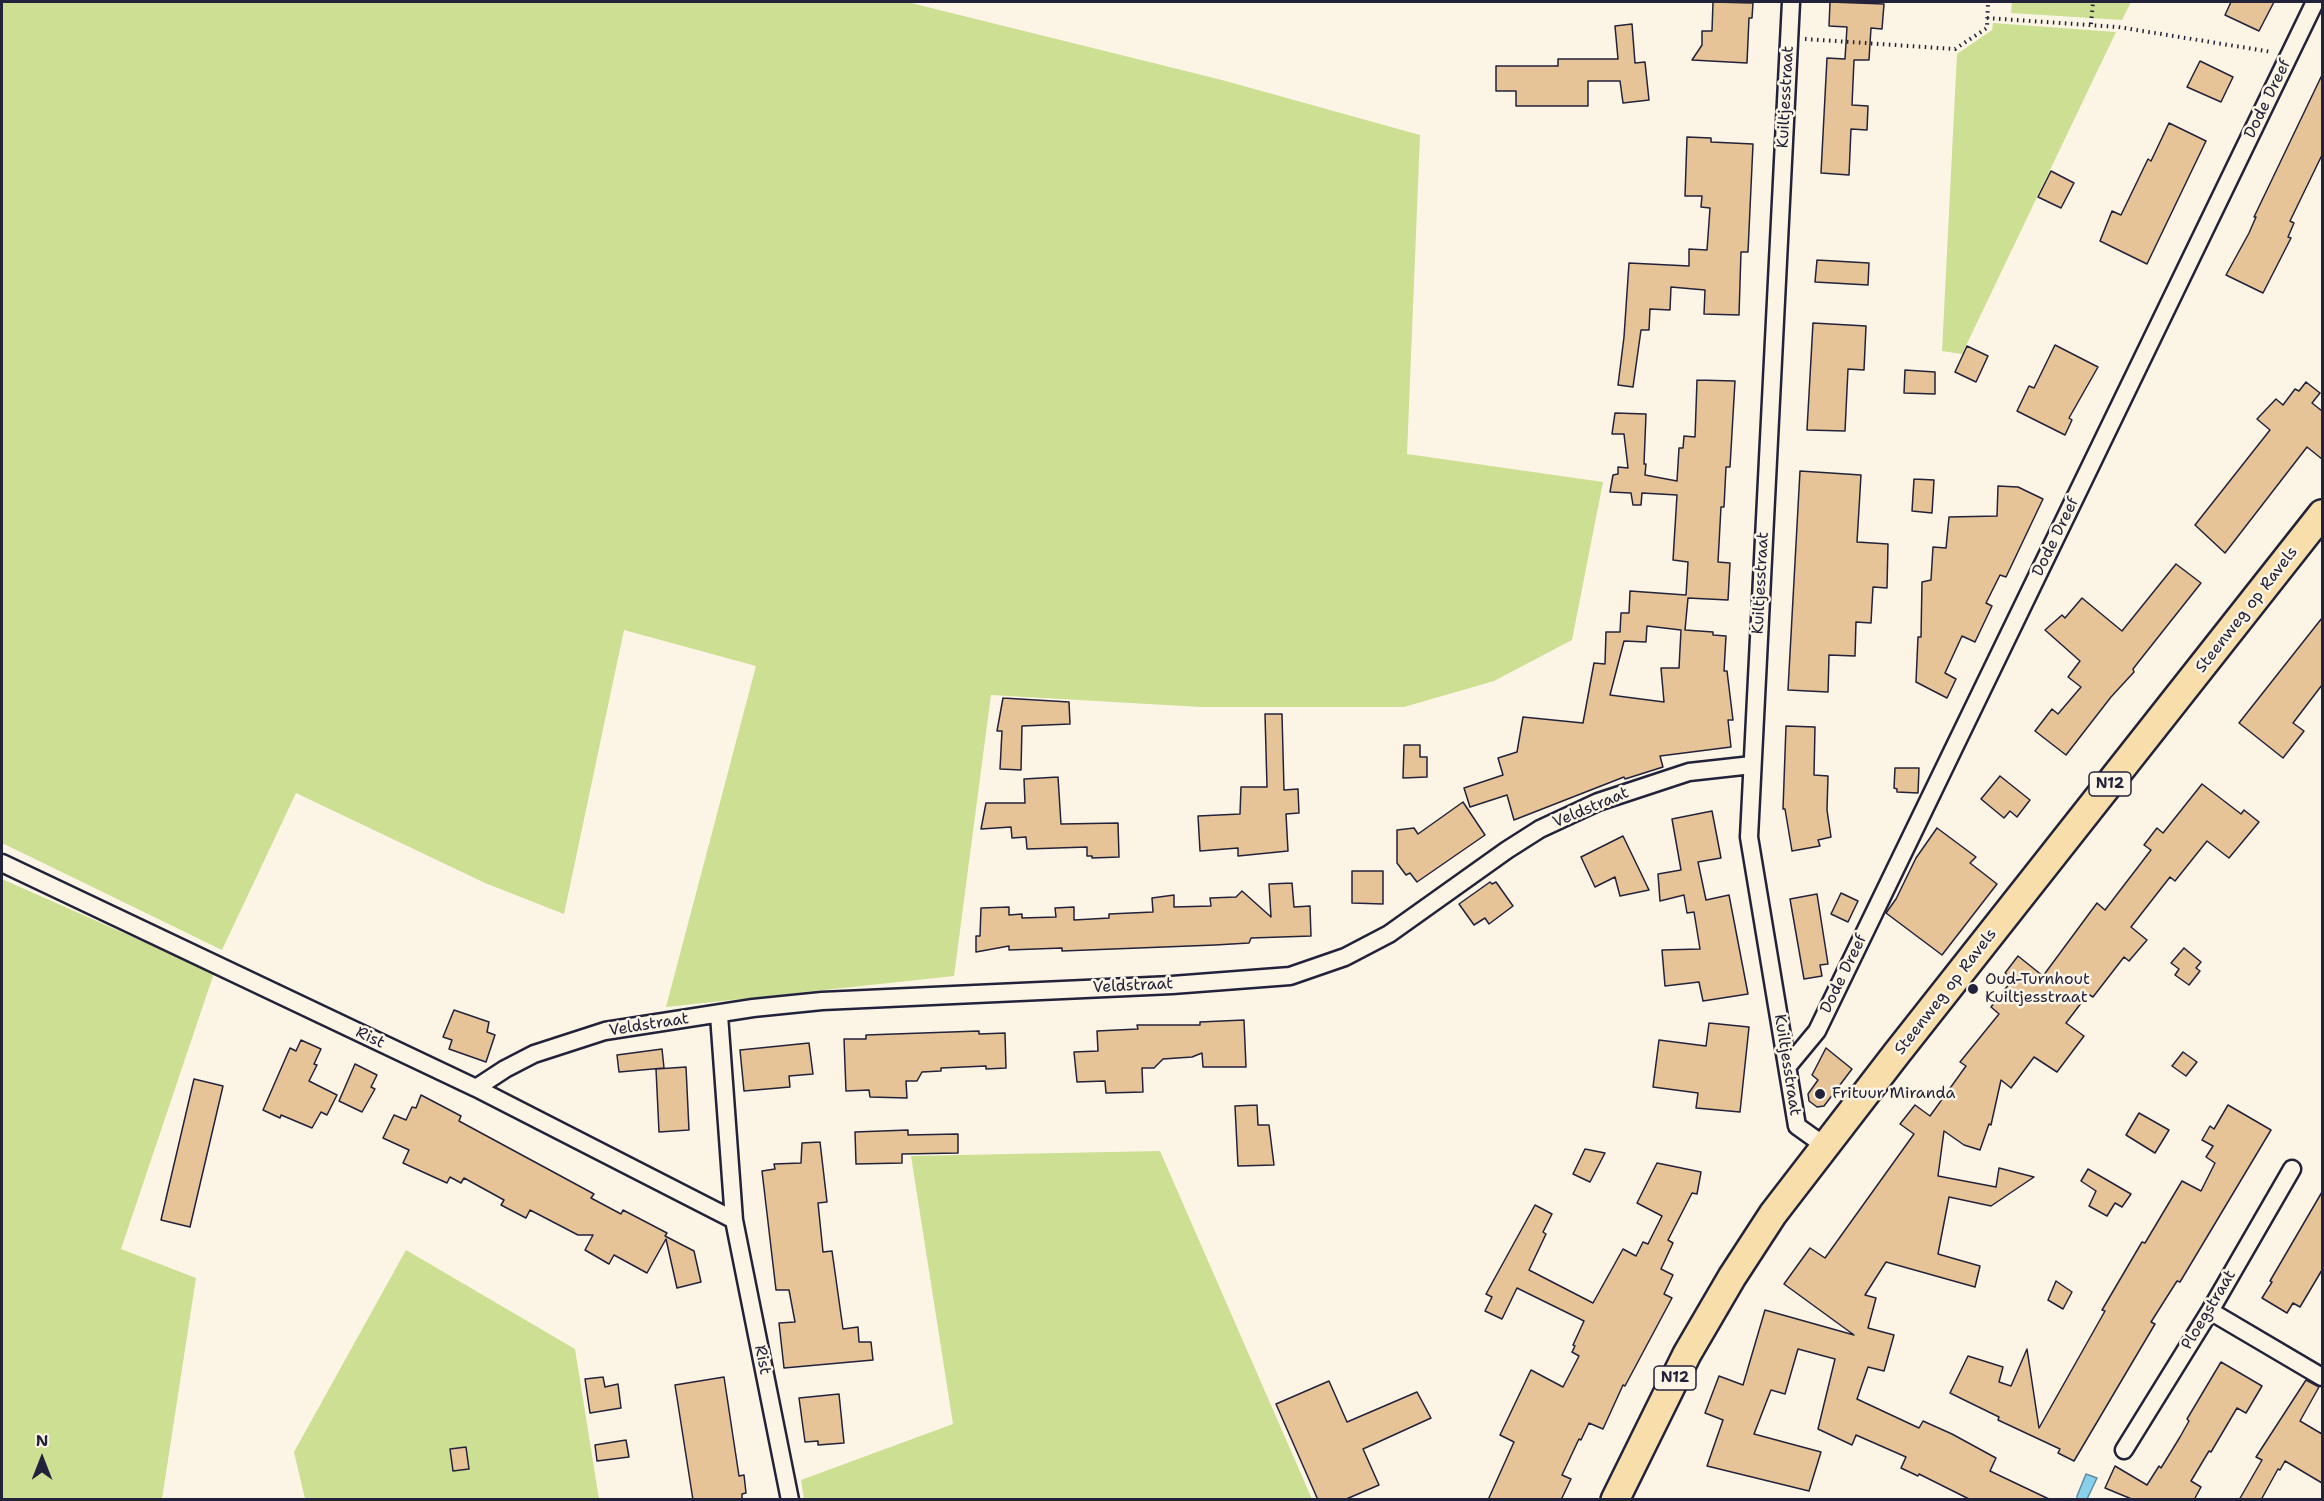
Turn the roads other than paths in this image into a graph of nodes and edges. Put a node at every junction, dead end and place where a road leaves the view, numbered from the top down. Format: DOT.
graph roads {
  1 [pos="1791,2"];
  2 [pos="2315,2"];
  3 [pos="2322,514"];
  4 [pos="1752,765"];
  5 [pos="2,863"];
  6 [pos="719,1015"];
  7 [pos="1788,1066"];
  8 [pos="476,1088"];
  9 [pos="1825,1146"];
  10 [pos="2292,1169"];
  11 [pos="734,1220"];
  12 [pos="2210,1311"];
  13 [pos="2322,1377"];
  14 [pos="2124,1450"];
  15 [pos="790,1500"];
  16 [pos="1615,1500"];
  1 -- 4 [label="street, Kuiltjesstraat"];
  2 -- 7 [label="street, Dode Dreef"];
  3 -- 9 [label="main road, Steenweg op Ravels / N12"];
  4 -- 6 [label="street, Veldstraat"];
  4 -- 7 [label="street, Kuiltjesstraat"];
  5 -- 8 [label="street, Rist"];
  6 -- 8 [label="street, Veldstraat"];
  6 -- 11 [label="street, Rist"];
  7 -- 9 [label="street, Kuiltjesstraat"];
  8 -- 11 [label="street, Rist"];
  9 -- 16 [label="main road, Steenweg op Ravels / N12"];
  10 -- 12 [label="street, Ploegstraat"];
  11 -- 15 [label="street, Rist"];
  12 -- 13 [label="street"];
  12 -- 14 [label="street, Ploegstraat"];
}
